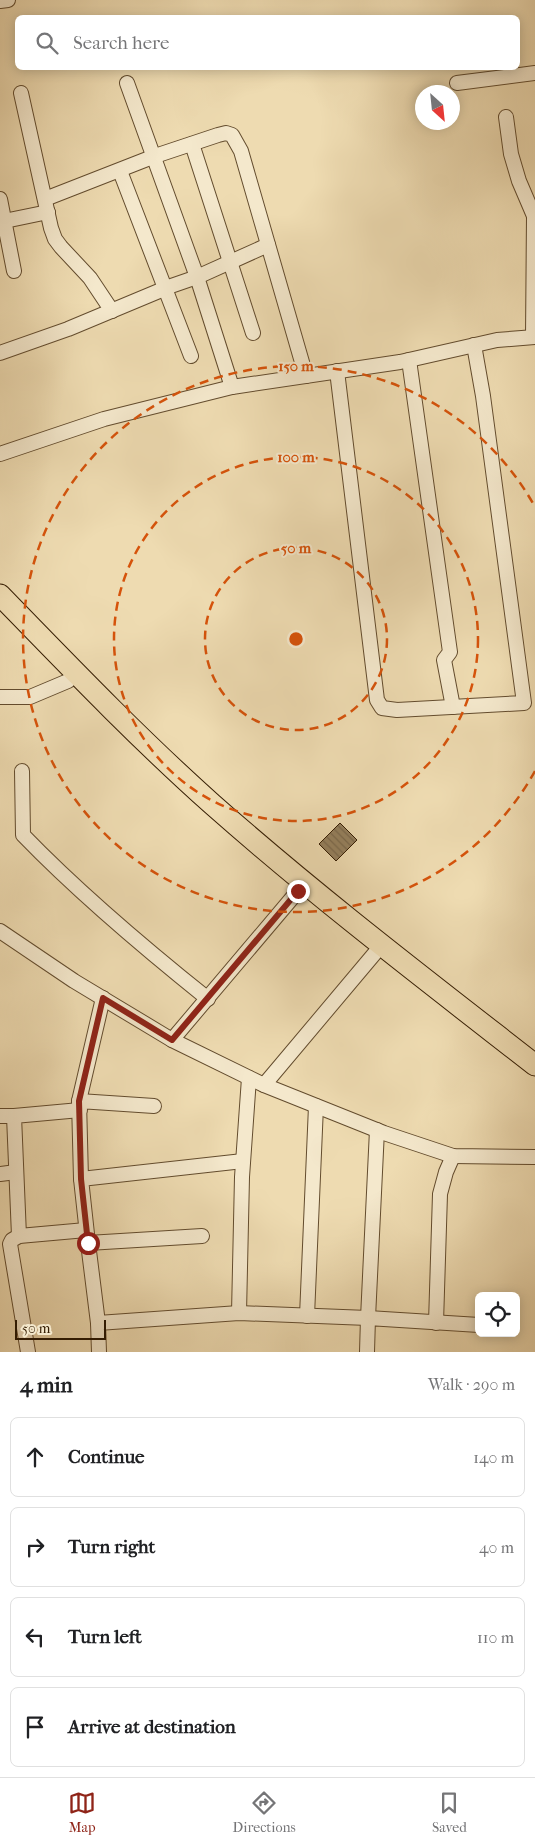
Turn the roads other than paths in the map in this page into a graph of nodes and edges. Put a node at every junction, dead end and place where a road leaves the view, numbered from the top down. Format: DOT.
graph roads {
  1 [pos="8,0"];
  2 [pos="0,1"];
  3 [pos="535,73"];
  4 [pos="457,82"];
  5 [pos="127,83"];
  6 [pos="21,93"];
  7 [pos="506,117"];
  8 [pos="192,144"];
  9 [pos="154,156"];
  10 [pos="120,171"];
  11 [pos="0,199"];
  12 [pos="46,206"];
  13 [pos="2,221"];
  14 [pos="268,245"];
  15 [pos="229,262"];
  16 [pos="14,271"];
  17 [pos="197,277"];
  18 [pos="166,288"];
  19 [pos="112,311"];
  20 [pos="253,333"];
  21 [pos="534,337"];
  22 [pos="474,345"];
  23 [pos="0,353"];
  24 [pos="191,356"];
  25 [pos="409,360"];
  26 [pos="337,371"];
  27 [pos="306,376"];
  28 [pos="232,386"];
  29 [pos="0,454"];
  30 [pos="0,595"];
  31 [pos="0,612"];
  32 [pos="68,681"];
  33 [pos="0,697"];
  34 [pos="453,707"];
  35 [pos="22,771"];
  36 [pos="298,891"];
  37 [pos="0,931"];
  38 [pos="375,953"];
  39 [pos="103,998"];
  40 [pos="208,998"];
  41 [pos="172,1040"];
  42 [pos="535,1065"];
  43 [pos="249,1078"];
  44 [pos="535,1078"];
  45 [pos="264,1085"];
  46 [pos="79,1106"];
  47 [pos="154,1106"];
  48 [pos="316,1106"];
  49 [pos="0,1116"];
  50 [pos="14,1116"];
  51 [pos="377,1130"];
  52 [pos="452,1156"];
  53 [pos="535,1157"];
  54 [pos="243,1161"];
  55 [pos="16,1172"];
  56 [pos="0,1174"];
  57 [pos="81,1179"];
  58 [pos="19,1236"];
  59 [pos="87,1236"];
  60 [pos="202,1236"];
  61 [pos="239,1313"];
  62 [pos="307,1316"];
  63 [pos="368,1318"];
  64 [pos="98,1322"];
  65 [pos="436,1323"];
  66 [pos="475,1325"];
  67 [pos="28,1352"];
  68 [pos="99,1352"];
  69 [pos="367,1352"];
  1 -- 2 [label="street"];
  3 -- 4 [label="street"];
  5 -- 9 [label="street"];
  6 -- 12 [label="street"];
  7 -- 21 [label="street"];
  8 -- 9 [label="street"];
  8 -- 14 [label="street"];
  8 -- 15 [label="street"];
  9 -- 10 [label="street"];
  9 -- 17 [label="street"];
  10 -- 12 [label="street"];
  10 -- 18 [label="street"];
  11 -- 13 [label="street"];
  12 -- 13 [label="street"];
  12 -- 19 [label="street"];
  13 -- 16 [label="street"];
  14 -- 15 [label="street"];
  14 -- 27 [label="street"];
  15 -- 17 [label="street"];
  15 -- 20 [label="street"];
  17 -- 18 [label="street"];
  17 -- 28 [label="street"];
  18 -- 19 [label="street"];
  18 -- 24 [label="street"];
  19 -- 23 [label="street"];
  21 -- 22 [label="street"];
  22 -- 25 [label="street"];
  22 -- 34 [label="street"];
  25 -- 26 [label="street"];
  25 -- 34 [label="street"];
  26 -- 27 [label="street"];
  26 -- 34 [label="street"];
  27 -- 28 [label="street"];
  28 -- 29 [label="street"];
  30 -- 42 [label="main road"];
  31 -- 32 [label="main road"];
  32 -- 33 [label="street"];
  32 -- 36 [label="main road"];
  35 -- 40 [label="street"];
  36 -- 38 [label="main road"];
  36 -- 40 [label="street"];
  37 -- 39 [label="street"];
  38 -- 44 [label="main road"];
  38 -- 45 [label="street"];
  39 -- 41 [label="street"];
  39 -- 46 [label="street"];
  40 -- 41 [label="street"];
  41 -- 43 [label="street"];
  43 -- 45 [label="street"];
  43 -- 54 [label="street"];
  45 -- 48 [label="street"];
  46 -- 47 [label="street"];
  46 -- 50 [label="street"];
  46 -- 57 [label="street"];
  48 -- 51 [label="street"];
  48 -- 62 [label="street"];
  49 -- 50 [label="street"];
  50 -- 55 [label="street"];
  51 -- 52 [label="street"];
  51 -- 63 [label="street"];
  52 -- 53 [label="street"];
  52 -- 65 [label="street"];
  54 -- 57 [label="street"];
  54 -- 61 [label="street"];
  55 -- 56 [label="street"];
  55 -- 58 [label="street"];
  57 -- 59 [label="street"];
  58 -- 59 [label="street"];
  58 -- 67 [label="street"];
  59 -- 60 [label="street"];
  59 -- 64 [label="street"];
  61 -- 62 [label="street"];
  61 -- 64 [label="street"];
  62 -- 63 [label="street"];
  63 -- 65 [label="street"];
  63 -- 69 [label="street"];
  64 -- 68 [label="street"];
  65 -- 66 [label="street"];
}
